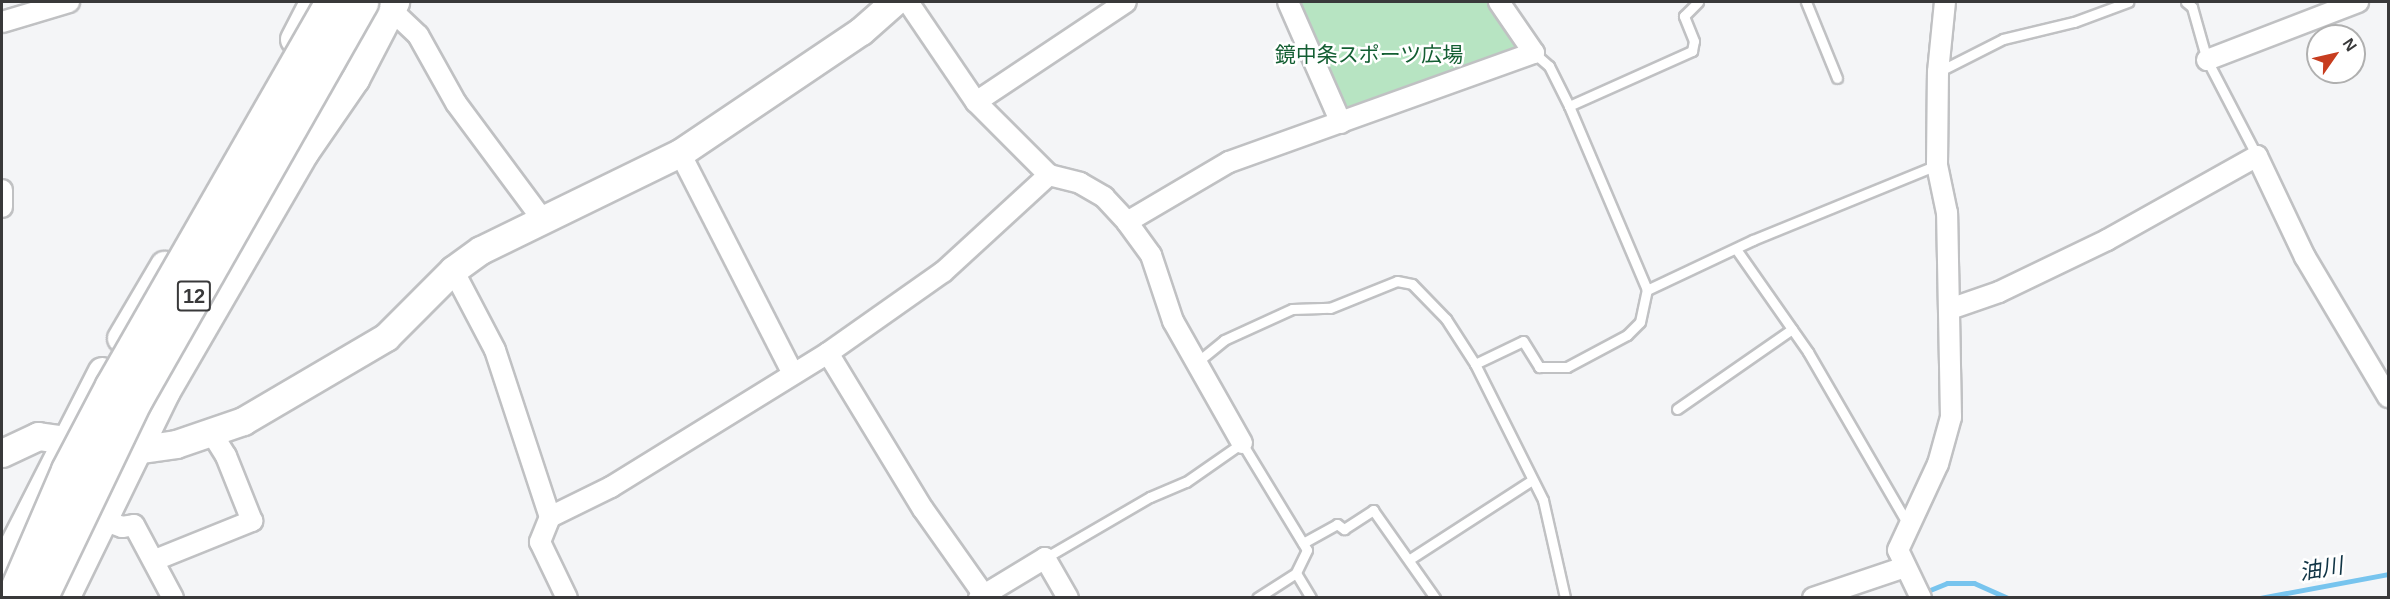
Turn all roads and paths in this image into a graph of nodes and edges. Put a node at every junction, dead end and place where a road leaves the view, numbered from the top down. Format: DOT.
graph roads {
  1 [pos="69,2"];
  2 [pos="313,2"];
  3 [pos="332,2"];
  4 [pos="894,2"];
  5 [pos="908,2"];
  6 [pos="1126,2"];
  7 [pos="1288,2"];
  8 [pos="1499,2"];
  9 [pos="1698,2"];
  10 [pos="1806,2"];
  11 [pos="1945,2"];
  12 [pos="2128,2"];
  13 [pos="2186,2"];
  14 [pos="2358,2"];
  15 [pos="383,3"];
  16 [pos="2110,5"];
  17 [pos="2,22"];
  18 [pos="1534,53"];
  19 [pos="2207,60"];
  20 [pos="1938,72"];
  21 [pos="1837,78"];
  22 [pos="976,102"];
  23 [pos="1569,106"];
  24 [pos="1341,123"];
  25 [pos="680,153"];
  26 [pos="2257,156"];
  27 [pos="1937,165"];
  28 [pos="1049,175"];
  29 [pos="2,190"];
  30 [pos="2,207"];
  31 [pos="543,220"];
  32 [pos="1127,222"];
  33 [pos="1736,249"];
  34 [pos="453,270"];
  35 [pos="1647,290"];
  36 [pos="1950,309"];
  37 [pos="1792,329"];
  38 [pos="828,353"];
  39 [pos="1196,363"];
  40 [pos="1475,364"];
  41 [pos="793,374"];
  42 [pos="166,392"];
  43 [pos="2388,397"];
  44 [pos="1677,409"];
  45 [pos="207,434"];
  46 [pos="63,441"];
  47 [pos="1242,443"];
  48 [pos="135,450"];
  49 [pos="2,453"];
  50 [pos="1532,480"];
  51 [pos="550,517"];
  52 [pos="103,520"];
  53 [pos="1907,523"];
  54 [pos="1304,543"];
  55 [pos="1045,558"];
  56 [pos="1410,559"];
  57 [pos="155,560"];
  58 [pos="2,567"];
  59 [pos="1905,567"];
  60 [pos="1296,573"];
  61 [pos="982,596"];
  62 [pos="13,597"];
  63 [pos="40,597"];
  64 [pos="64,597"];
  65 [pos="173,597"];
  66 [pos="567,597"];
  67 [pos="1068,597"];
  68 [pos="1257,597"];
  69 [pos="1311,597"];
  70 [pos="1435,597"];
  71 [pos="1565,597"];
  72 [pos="1813,597"];
  73 [pos="1921,597"];
  1 -- 17 [label="street"];
  2 -- 46 [label="street"];
  3 -- 62 [label="highway, 12, bridge"];
  4 -- 25 [label="street"];
  5 -- 22 [label="street"];
  6 -- 22 [label="street"];
  7 -- 24 [label="street"];
  8 -- 18 [label="street"];
  9 -- 23 [label="lane"];
  10 -- 21 [label="lane"];
  11 -- 20 [label="street"];
  12 -- 16 [label="lane"];
  13 -- 19 [label="lane"];
  14 -- 19 [label="street"];
  15 -- 31 [label="street"];
  15 -- 42 [label="street"];
  15 -- 63 [label="highway, 12, bridge"];
  16 -- 20 [label="lane"];
  18 -- 23 [label="lane"];
  18 -- 24 [label="street"];
  19 -- 26 [label="lane"];
  20 -- 27 [label="street"];
  22 -- 28 [label="street"];
  23 -- 35 [label="lane"];
  24 -- 32 [label="street"];
  25 -- 31 [label="street"];
  25 -- 41 [label="street"];
  26 -- 36 [label="street"];
  26 -- 43 [label="street"];
  27 -- 33 [label="lane"];
  27 -- 36 [label="street"];
  28 -- 32 [label="street"];
  28 -- 38 [label="street"];
  29 -- 30 [label="street"];
  31 -- 34 [label="street"];
  32 -- 39 [label="street"];
  33 -- 35 [label="lane"];
  33 -- 37 [label="lane"];
  34 -- 45 [label="street"];
  34 -- 51 [label="street"];
  35 -- 40 [label="lane"];
  36 -- 53 [label="street"];
  37 -- 44 [label="lane"];
  37 -- 53 [label="lane"];
  38 -- 41 [label="street"];
  38 -- 61 [label="street"];
  39 -- 40 [label="lane"];
  39 -- 47 [label="street"];
  40 -- 50 [label="lane"];
  41 -- 51 [label="street"];
  42 -- 45 [label="street"];
  42 -- 48 [label="street"];
  45 -- 48 [label="street"];
  45 -- 57 [label="street"];
  46 -- 48 [label="street"];
  46 -- 49 [label="street"];
  46 -- 58 [label="street"];
  47 -- 54 [label="lane"];
  47 -- 55 [label="lane"];
  48 -- 52 [label="street"];
  50 -- 56 [label="lane"];
  50 -- 71 [label="lane"];
  51 -- 66 [label="street"];
  52 -- 57 [label="street"];
  52 -- 64 [label="street"];
  53 -- 59 [label="street"];
  54 -- 56 [label="lane"];
  54 -- 60 [label="lane"];
  55 -- 61 [label="street"];
  55 -- 67 [label="street"];
  56 -- 70 [label="lane"];
  57 -- 65 [label="street"];
  59 -- 72 [label="street"];
  59 -- 73 [label="street"];
  60 -- 68 [label="lane"];
  60 -- 69 [label="lane"];
}
